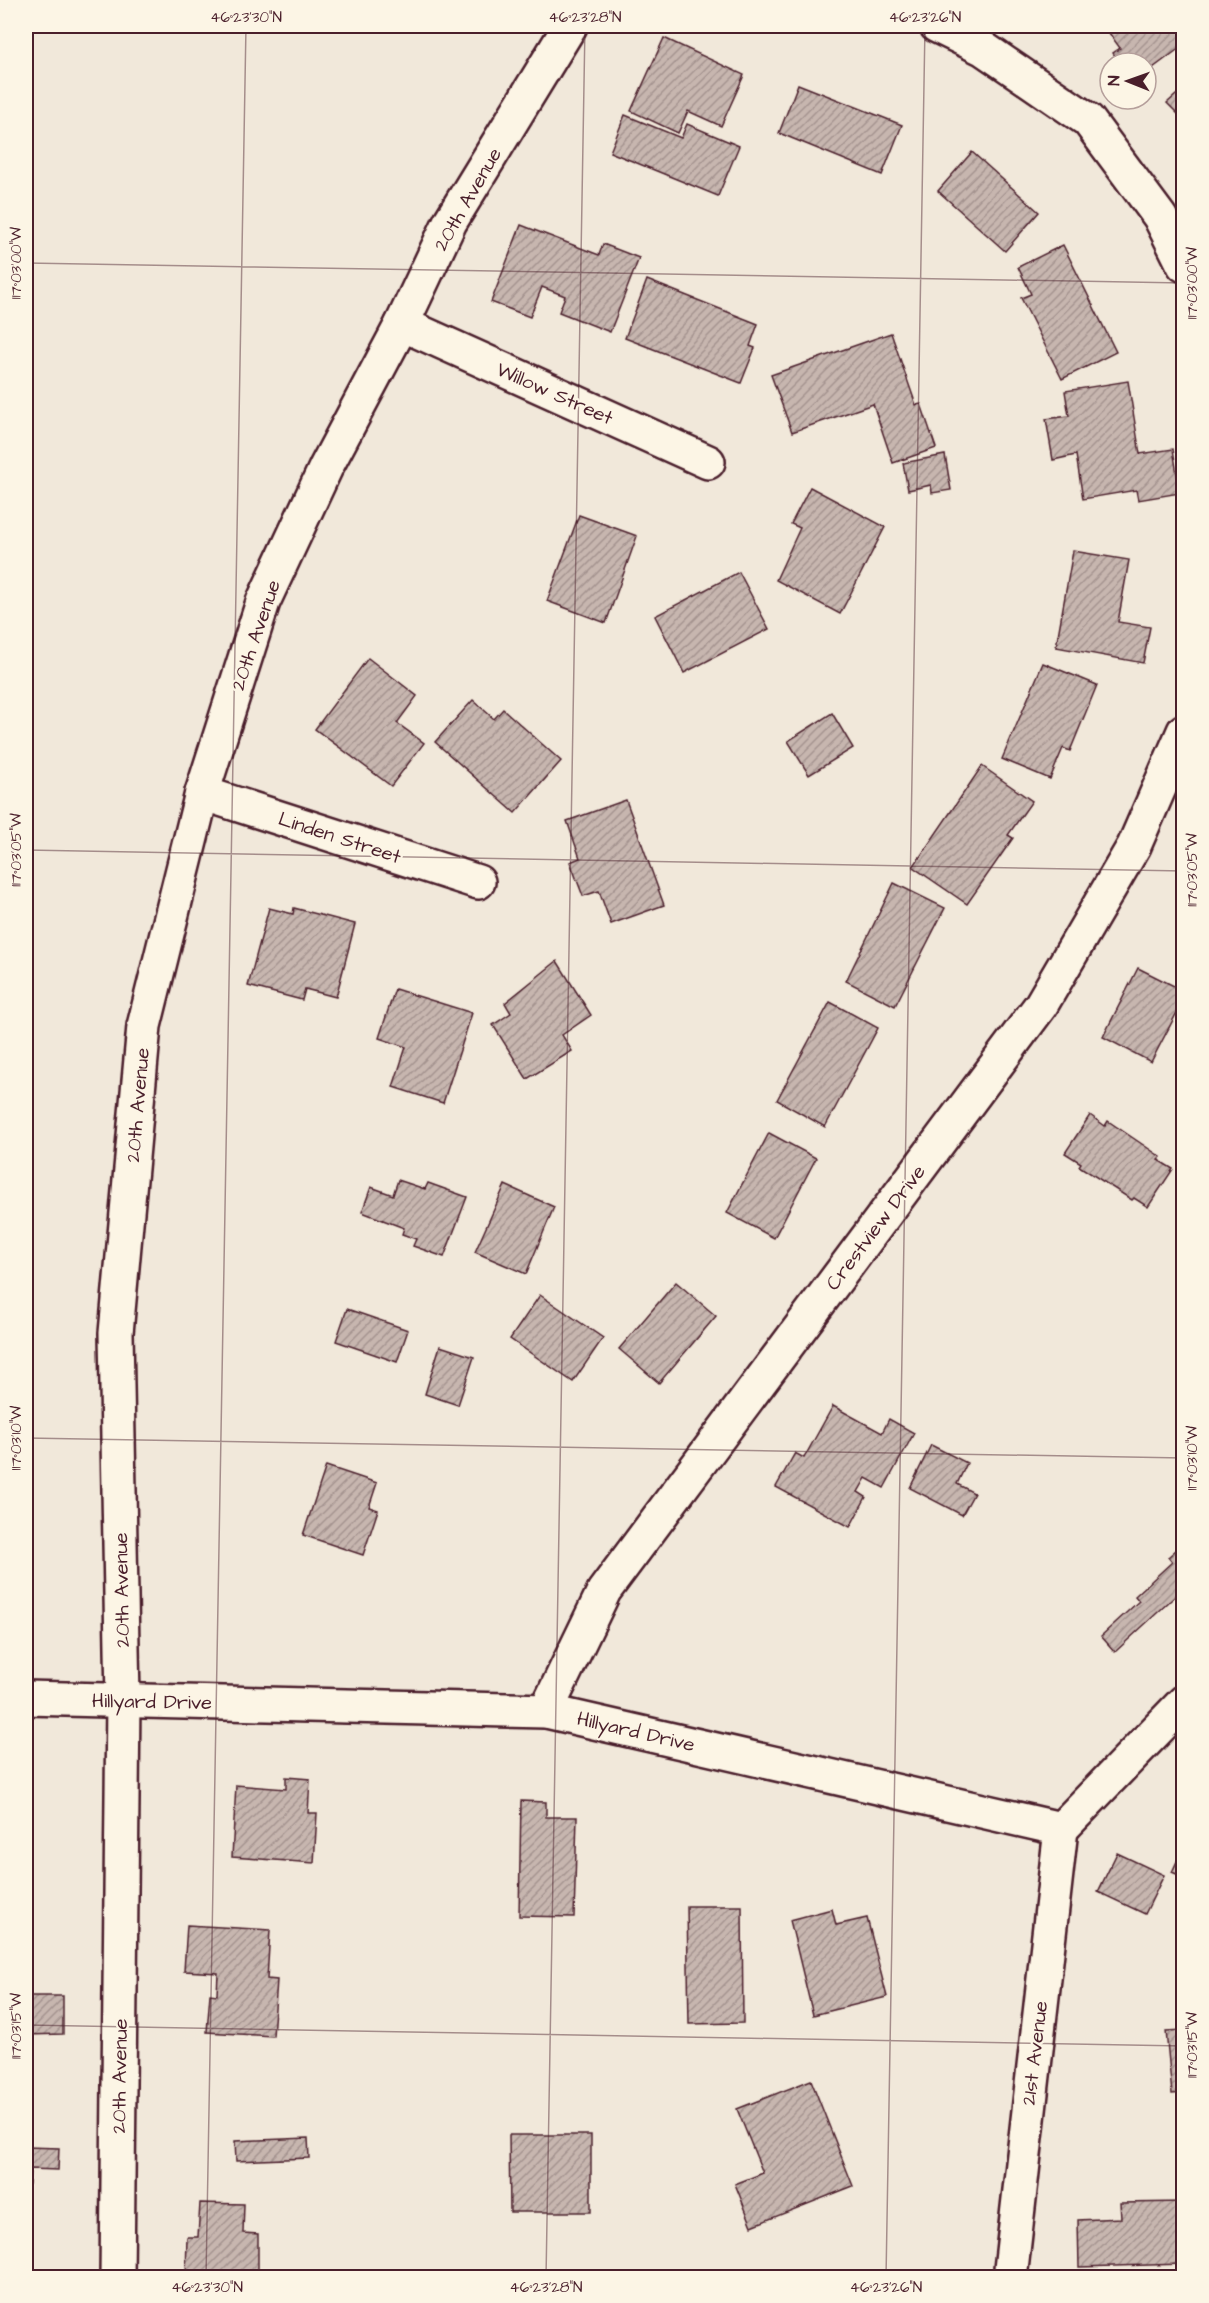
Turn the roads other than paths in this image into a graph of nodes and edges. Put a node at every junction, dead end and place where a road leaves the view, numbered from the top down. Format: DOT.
graph roads {
  1 [pos="570,26"];
  2 [pos="938,26"];
  3 [pos="1184,265"];
  4 [pos="402,324"];
  5 [pos="708,462"];
  6 [pos="1184,731"];
  7 [pos="202,793"];
  8 [pos="478,882"];
  9 [pos="26,1698"];
  10 [pos="123,1700"];
  11 [pos="1184,1701"];
  12 [pos="546,1711"];
  13 [pos="1061,1829"];
  14 [pos="1001,2275"];
  15 [pos="117,2277"];
  1 -- 4 [label="street, 20th Avenue"];
  2 -- 3 [label="street"];
  4 -- 5 [label="street, Willow Street"];
  4 -- 7 [label="street, 20th Avenue"];
  6 -- 12 [label="street, Crestview Drive"];
  7 -- 8 [label="street, Linden Street"];
  7 -- 10 [label="street, 20th Avenue"];
  9 -- 10 [label="street, Hillyard Drive"];
  10 -- 12 [label="street, Hillyard Drive"];
  10 -- 15 [label="street, 20th Avenue"];
  11 -- 13 [label="street"];
  12 -- 13 [label="street, Hillyard Drive"];
  13 -- 14 [label="street, 21st Avenue"];
}
